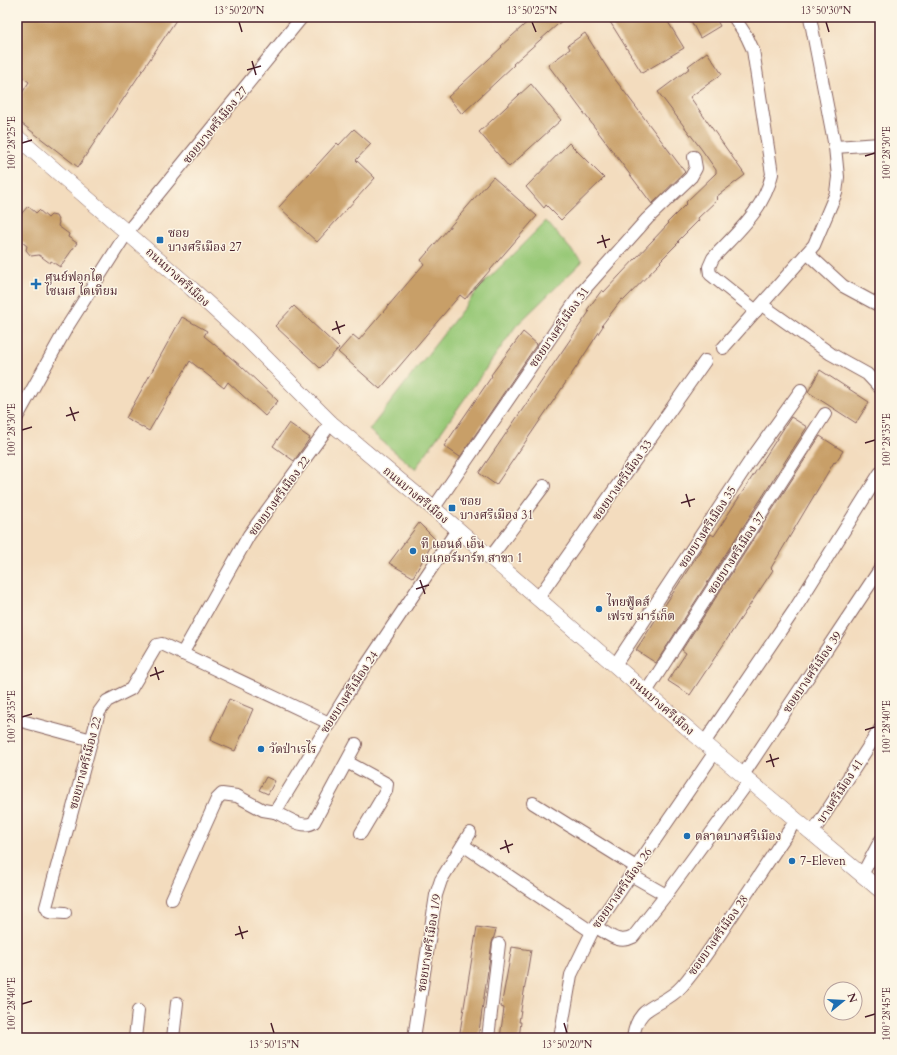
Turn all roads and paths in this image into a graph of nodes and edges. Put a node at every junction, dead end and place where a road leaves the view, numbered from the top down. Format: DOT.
graph roads {
  1 [pos="302,17"];
  2 [pos="734,17"];
  3 [pos="810,17"];
  4 [pos="17,137"];
  5 [pos="880,144"];
  6 [pos="835,147"];
  7 [pos="694,157"];
  8 [pos="128,232"];
  9 [pos="807,253"];
  10 [pos="880,306"];
  11 [pos="759,308"];
  12 [pos="723,348"];
  13 [pos="705,361"];
  14 [pos="880,388"];
  15 [pos="801,390"];
  16 [pos="825,414"];
  17 [pos="17,417"];
  18 [pos="331,423"];
  19 [pos="880,474"];
  20 [pos="544,486"];
  21 [pos="433,509"];
  22 [pos="457,530"];
  23 [pos="490,558"];
  24 [pos="880,569"];
  25 [pos="538,598"];
  26 [pos="182,654"];
  27 [pos="615,665"];
  28 [pos="646,692"];
  29 [pos="18,720"];
  30 [pos="329,723"];
  31 [pos="880,729"];
  32 [pos="92,740"];
  33 [pos="356,744"];
  34 [pos="710,748"];
  35 [pos="347,762"];
  36 [pos="746,778"];
  37 [pos="533,802"];
  38 [pos="275,812"];
  39 [pos="796,820"];
  40 [pos="361,833"];
  41 [pos="470,833"];
  42 [pos="812,834"];
  43 [pos="880,841"];
  44 [pos="463,845"];
  45 [pos="633,871"];
  46 [pos="862,875"];
  47 [pos="880,890"];
  48 [pos="666,895"];
  49 [pos="172,899"];
  50 [pos="65,913"];
  51 [pos="594,929"];
  52 [pos="500,944"];
  53 [pos="177,1003"];
  54 [pos="138,1011"];
  55 [pos="135,1038"];
  56 [pos="173,1038"];
  57 [pos="414,1038"];
  58 [pos="488,1038"];
  59 [pos="560,1038"];
  60 [pos="633,1038"];
  1 -- 8 [label="street, ซอยบางศรีเมือง 27"];
  2 -- 11 [label="street"];
  3 -- 6 [label="street"];
  4 -- 8 [label="street, ถนนบางศรีเมือง"];
  5 -- 6 [label="street"];
  6 -- 9 [label="street"];
  7 -- 21 [label="street, ซอยบางศรีเมือง 31"];
  8 -- 17 [label="street, ซอยบางศรีเมือง 27"];
  8 -- 18 [label="street, ถนนบางศรีเมือง"];
  9 -- 10 [label="street"];
  9 -- 11 [label="street"];
  11 -- 12 [label="street"];
  11 -- 14 [label="street"];
  13 -- 25 [label="street, ซอยบางศรีเมือง 33"];
  15 -- 27 [label="street, ซอยบางศรีเมือง 35"];
  16 -- 28 [label="street, ซอยบางศรีเมือง 37"];
  18 -- 21 [label="street, ถนนบางศรีเมือง"];
  18 -- 26 [label="street, ซอยบางศรีเมือง 22"];
  19 -- 34 [label="street, ซอยบางศรีเมือง 26"];
  20 -- 23 [label="street"];
  21 -- 22 [label="street, ถนนบางศรีเมือง"];
  22 -- 23 [label="street, ถนนบางศรีเมือง"];
  22 -- 30 [label="street, ซอยบางศรีเมือง 24"];
  23 -- 25 [label="street, ถนนบางศรีเมือง"];
  24 -- 36 [label="street, ซอยบางศรีเมือง 39"];
  25 -- 27 [label="street, ถนนบางศรีเมือง"];
  26 -- 30 [label="street, ซอยบางศรีเมือง 22"];
  26 -- 32 [label="street, ซอยบางศรีเมือง 22"];
  27 -- 28 [label="street, ถนนบางศรีเมือง"];
  28 -- 34 [label="street, ถนนบางศรีเมือง"];
  29 -- 32 [label="street"];
  30 -- 38 [label="street, ซอยบางศรีเมือง 24"];
  31 -- 42 [label="street, บางศรีเมือง 41"];
  32 -- 50 [label="street, ซอยบางศรีเมือง 22"];
  33 -- 35 [label="street"];
  34 -- 36 [label="street, ถนนบางศรีเมือง"];
  34 -- 45 [label="street, ซอยบางศรีเมือง 26"];
  35 -- 38 [label="street"];
  35 -- 40 [label="street"];
  36 -- 39 [label="street, ถนนบางศรีเมือง"];
  36 -- 48 [label="street, ซอยบางศรีเมือง 39"];
  37 -- 45 [label="street"];
  38 -- 49 [label="street"];
  39 -- 42 [label="street, ถนนบางศรีเมือง"];
  39 -- 60 [label="street, ซอยบางศรีเมือง 28"];
  41 -- 44 [label="street, ซอยบางศรีเมือง 1/9"];
  42 -- 46 [label="street, ถนนบางศรีเมือง"];
  43 -- 46 [label="street"];
  44 -- 51 [label="street, ซอยบางศรีเมือง 39"];
  44 -- 57 [label="street, ซอยบางศรีเมือง 1/9"];
  45 -- 48 [label="street"];
  45 -- 51 [label="street, ซอยบางศรีเมือง 26"];
  46 -- 47 [label="street, ถนนบางศรีเมือง"];
  48 -- 51 [label="street, ซอยบางศรีเมือง 39"];
  51 -- 59 [label="street, ซอยบางศรีเมือง 26"];
  52 -- 58 [label="street"];
  53 -- 56 [label="street"];
  54 -- 55 [label="street"];
}
